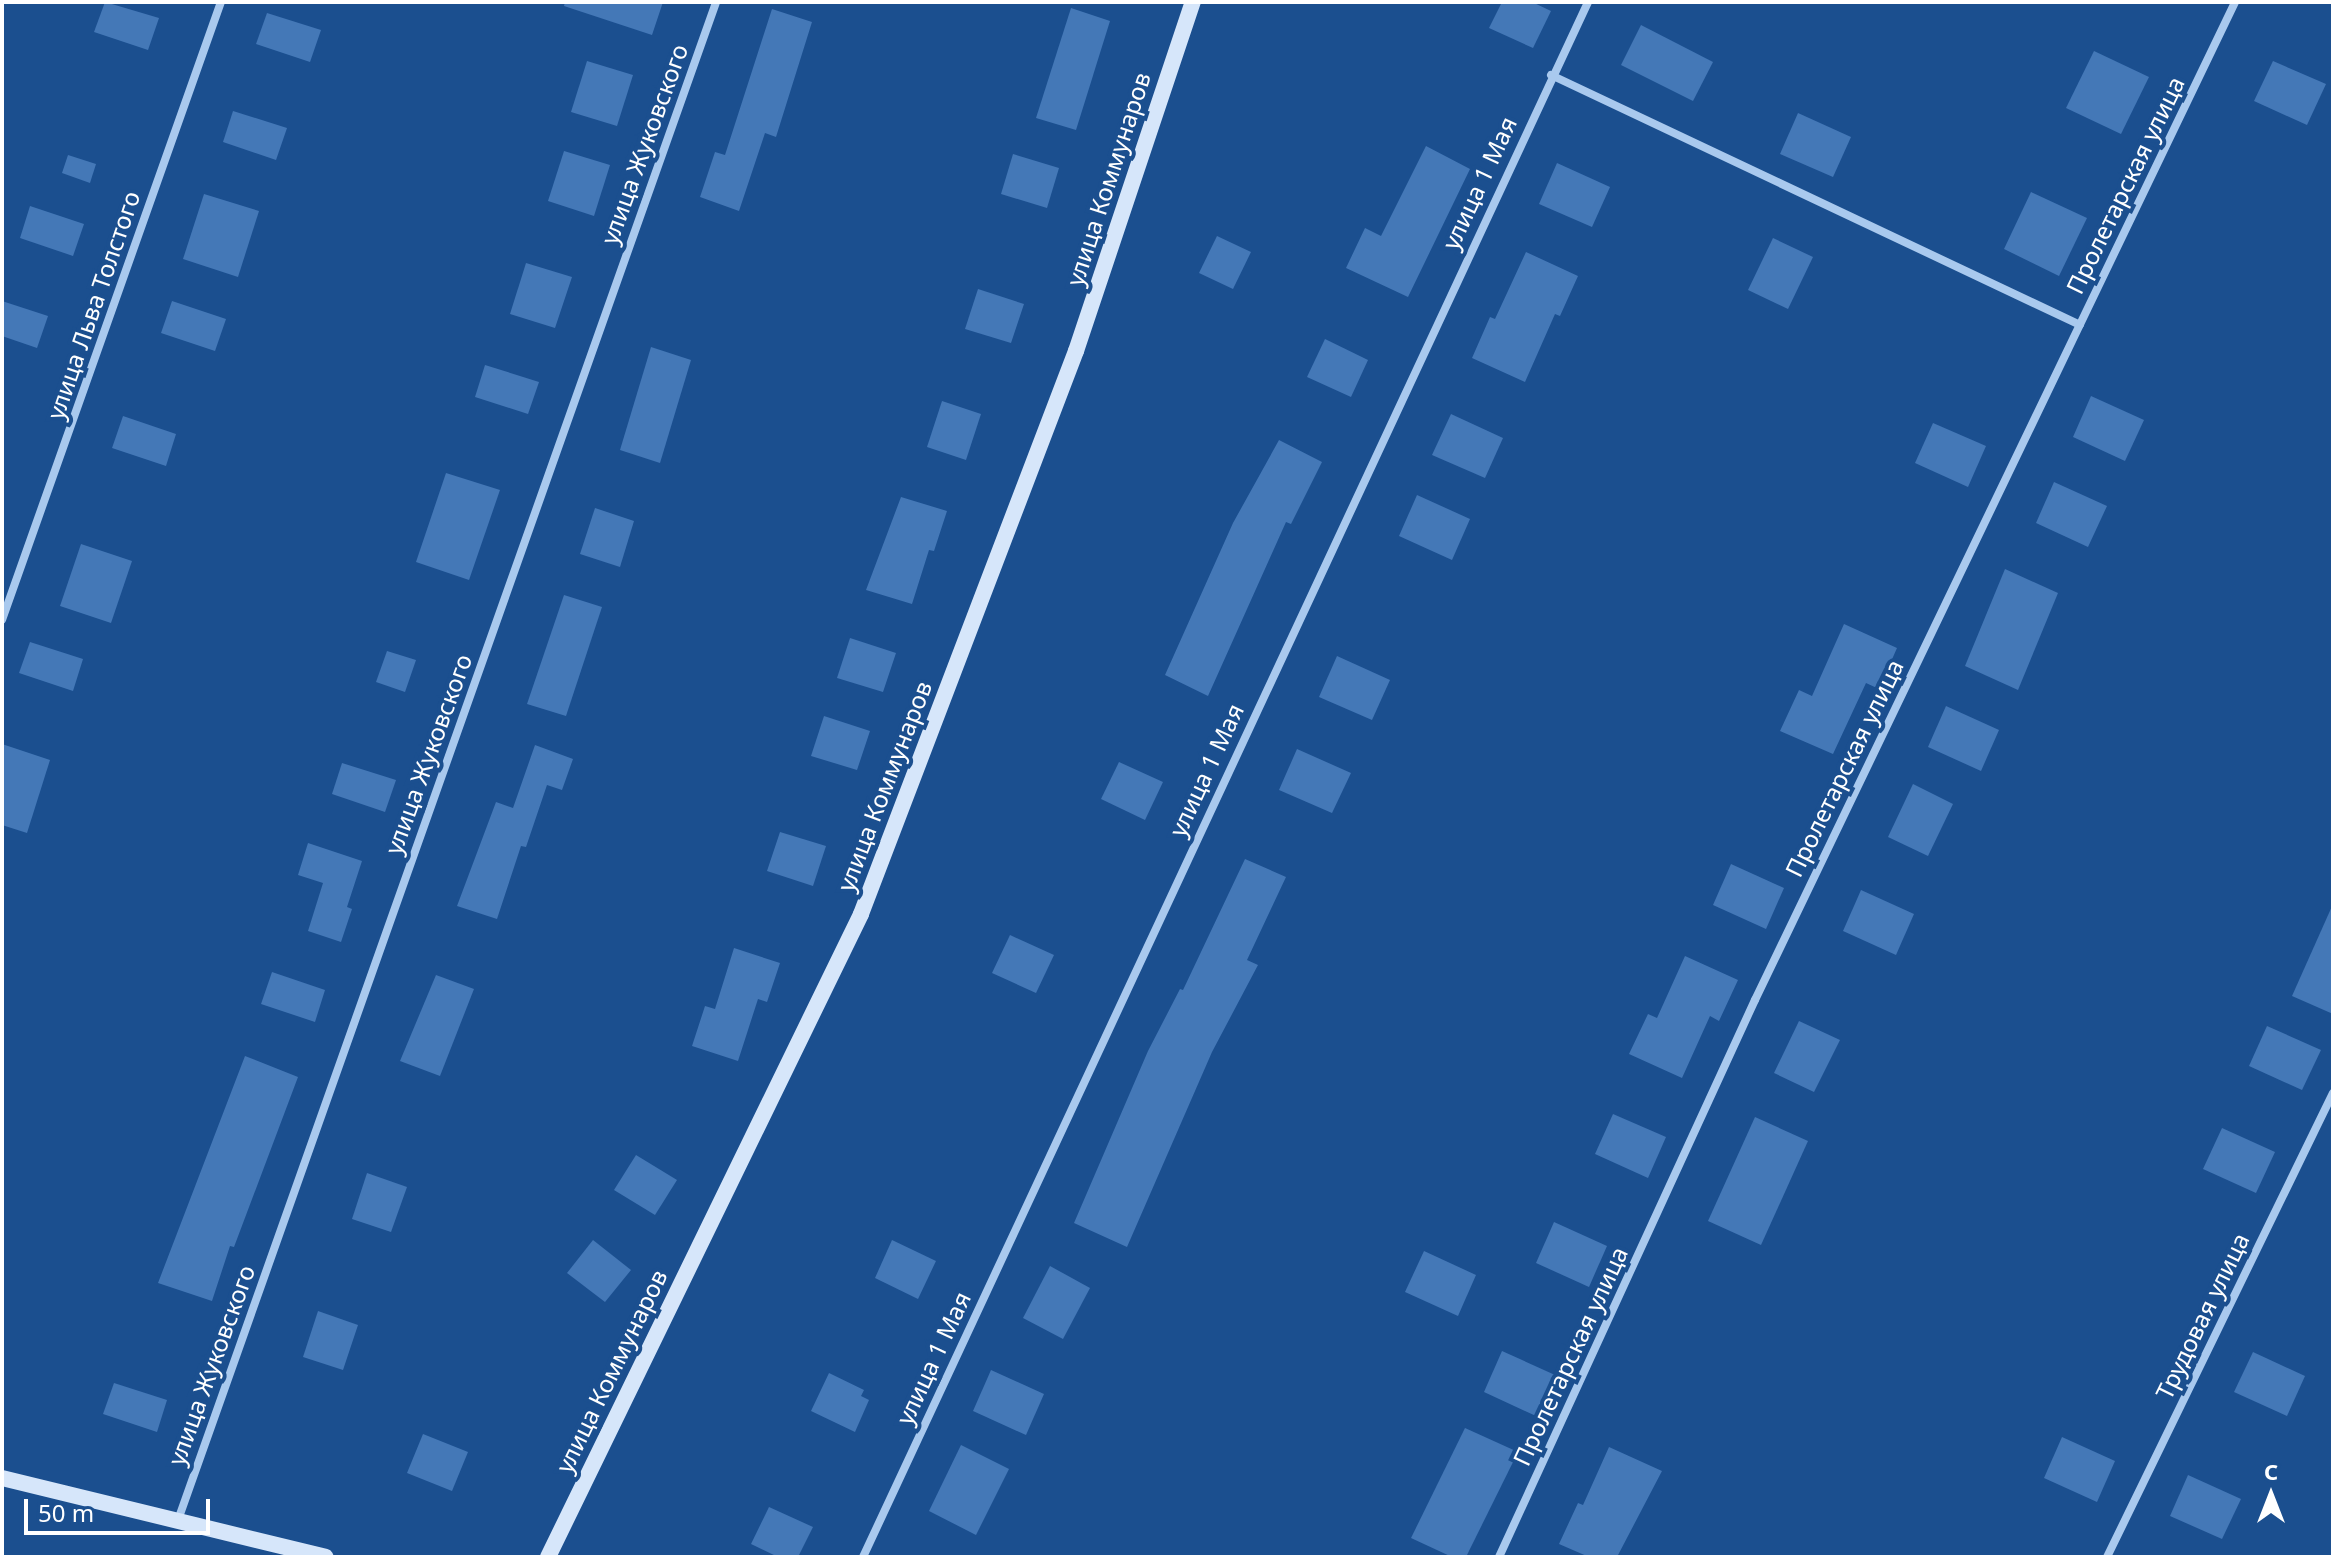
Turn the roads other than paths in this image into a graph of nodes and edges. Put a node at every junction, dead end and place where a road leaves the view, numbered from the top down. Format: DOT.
graph roads {
  1 [pos="221,2"];
  2 [pos="716,2"];
  3 [pos="1193,2"];
  4 [pos="1588,2"];
  5 [pos="2235,2"];
  6 [pos="1551,75"];
  7 [pos="2080,325"];
  8 [pos="2,620"];
  9 [pos="2333,1093"];
  10 [pos="2,1478"];
  11 [pos="178,1520"];
  12 [pos="326,1557"];
  13 [pos="548,1557"];
  14 [pos="863,1557"];
  15 [pos="1499,1557"];
  16 [pos="2107,1557"];
  1 -- 8 [label="street, улица Льва Толстого"];
  2 -- 11 [label="street, улица Жуковского"];
  3 -- 13 [label="main road, улица Коммунаров"];
  4 -- 6 [label="street, улица 1 Мая"];
  5 -- 7 [label="street, Пролетарская улица"];
  6 -- 7 [label="street"];
  6 -- 14 [label="street, улица 1 Мая"];
  7 -- 15 [label="street, Пролетарская улица"];
  9 -- 16 [label="street, Трудовая улица"];
  10 -- 11 [label="main road"];
  11 -- 12 [label="main road"];
}
